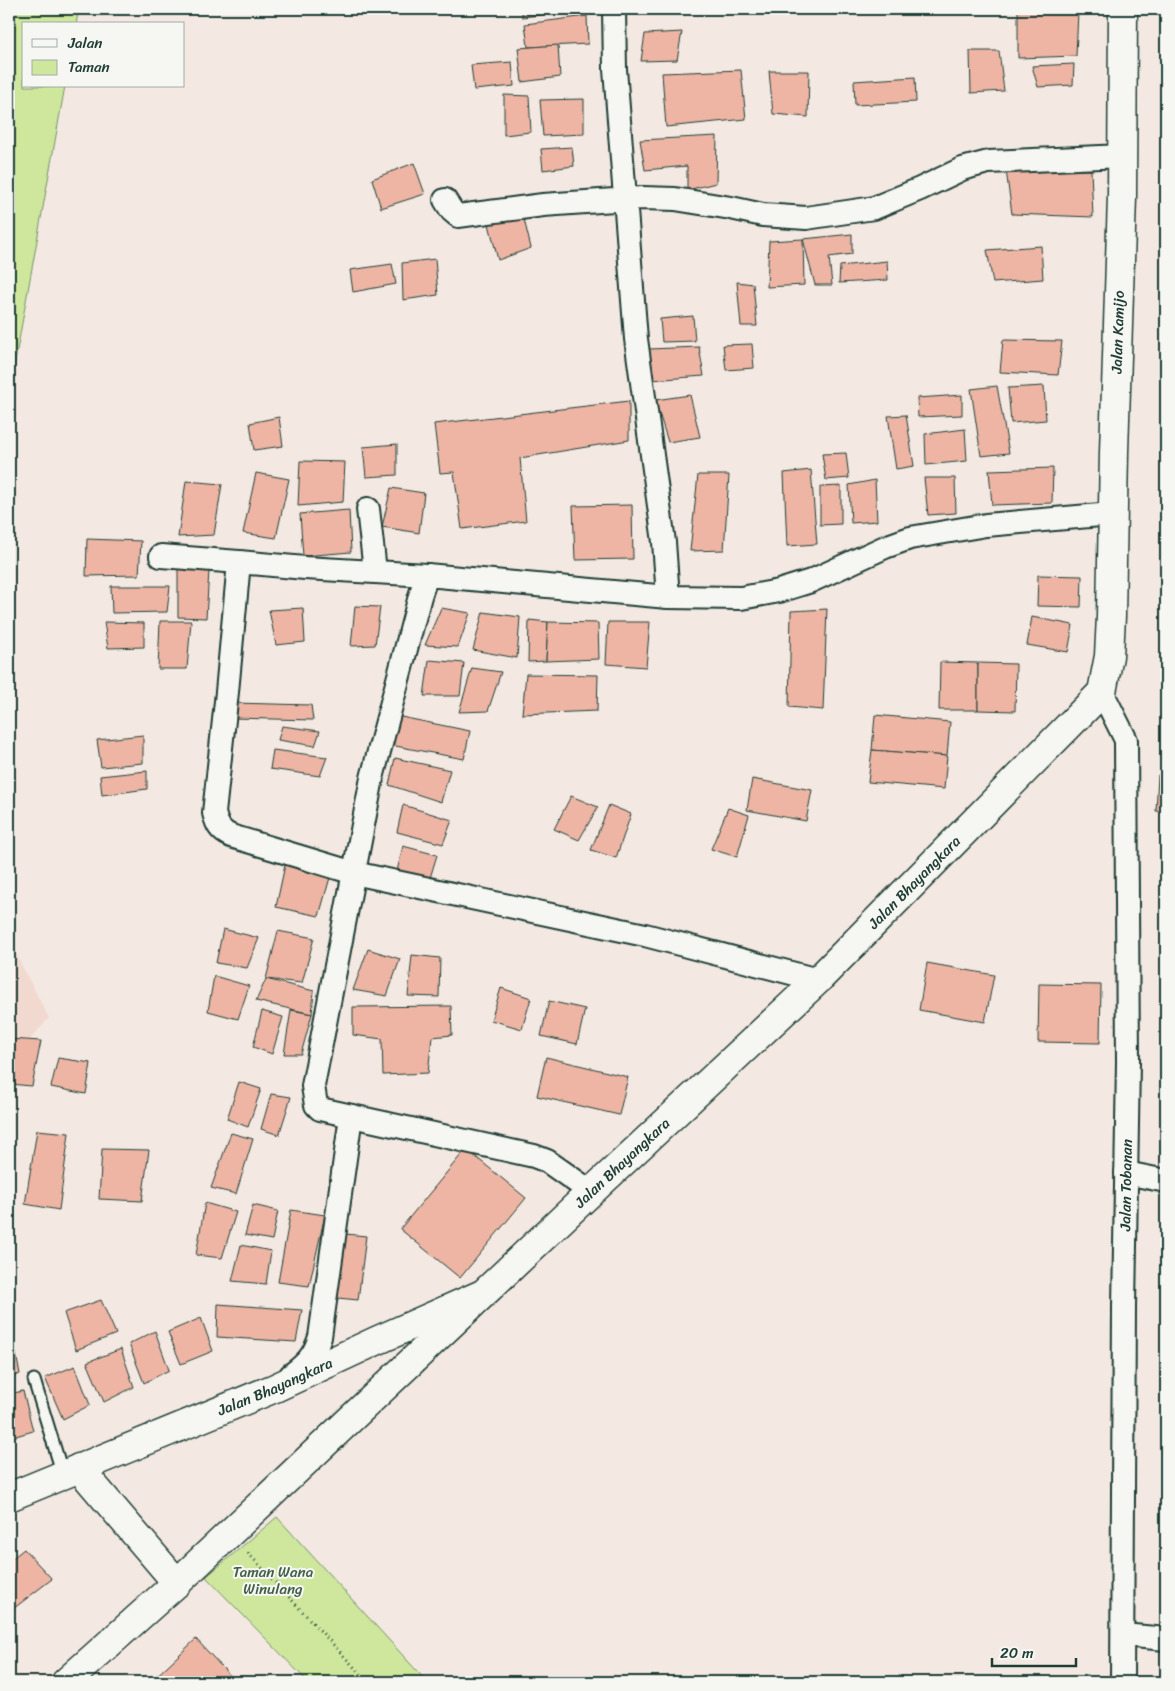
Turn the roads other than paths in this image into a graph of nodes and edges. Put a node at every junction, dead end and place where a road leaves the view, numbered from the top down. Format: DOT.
graph roads {
  1 [pos="614,9"];
  2 [pos="1123,9"];
  3 [pos="1122,156"];
  4 [pos="625,199"];
  5 [pos="445,200"];
  6 [pos="368,510"];
  7 [pos="1112,514"];
  8 [pos="161,556"];
  9 [pos="239,562"];
  10 [pos="374,571"];
  11 [pos="427,575"];
  12 [pos="668,597"];
  13 [pos="1102,692"];
  14 [pos="354,873"];
  15 [pos="818,980"];
  16 [pos="351,1116"];
  17 [pos="1126,1173"];
  18 [pos="1166,1181"];
  19 [pos="591,1192"];
  20 [pos="484,1294"];
  21 [pos="34,1380"];
  22 [pos="275,1388"];
  23 [pos="71,1472"];
  24 [pos="9,1497"];
  25 [pos="177,1583"];
  26 [pos="1123,1635"];
  27 [pos="1166,1639"];
  28 [pos="66,1682"];
  29 [pos="1122,1682"];
  1 -- 4 [label="street"];
  2 -- 3 [label="main road, Jalan Kamijo"];
  3 -- 4 [label="street"];
  3 -- 7 [label="main road, Jalan Kamijo"];
  4 -- 5 [label="street"];
  4 -- 12 [label="street"];
  6 -- 10 [label="street"];
  7 -- 12 [label="street"];
  7 -- 13 [label="main road, Jalan Kamijo"];
  8 -- 9 [label="street"];
  9 -- 10 [label="street"];
  9 -- 14 [label="street"];
  10 -- 11 [label="street"];
  11 -- 12 [label="street"];
  11 -- 14 [label="street"];
  13 -- 15 [label="main road, Jalan Bhayangkara"];
  13 -- 17 [label="street, Jalan Tobanan"];
  14 -- 15 [label="street"];
  14 -- 16 [label="street"];
  15 -- 19 [label="main road, Jalan Bhayangkara"];
  16 -- 19 [label="street"];
  16 -- 22 [label="street"];
  17 -- 18 [label="street"];
  17 -- 26 [label="street, Jalan Tobanan"];
  19 -- 20 [label="main road, Jalan Bhayangkara"];
  20 -- 22 [label="main road, Jalan Bhayangkara"];
  20 -- 25 [label="main road"];
  21 -- 23 [label="lane"];
  22 -- 23 [label="main road, Jalan Bhayangkara"];
  23 -- 24 [label="main road, Jalan Bhayangkara"];
  23 -- 25 [label="main road"];
  25 -- 28 [label="main road"];
  26 -- 27 [label="street"];
  26 -- 29 [label="street, Jalan Tobanan"];
}
